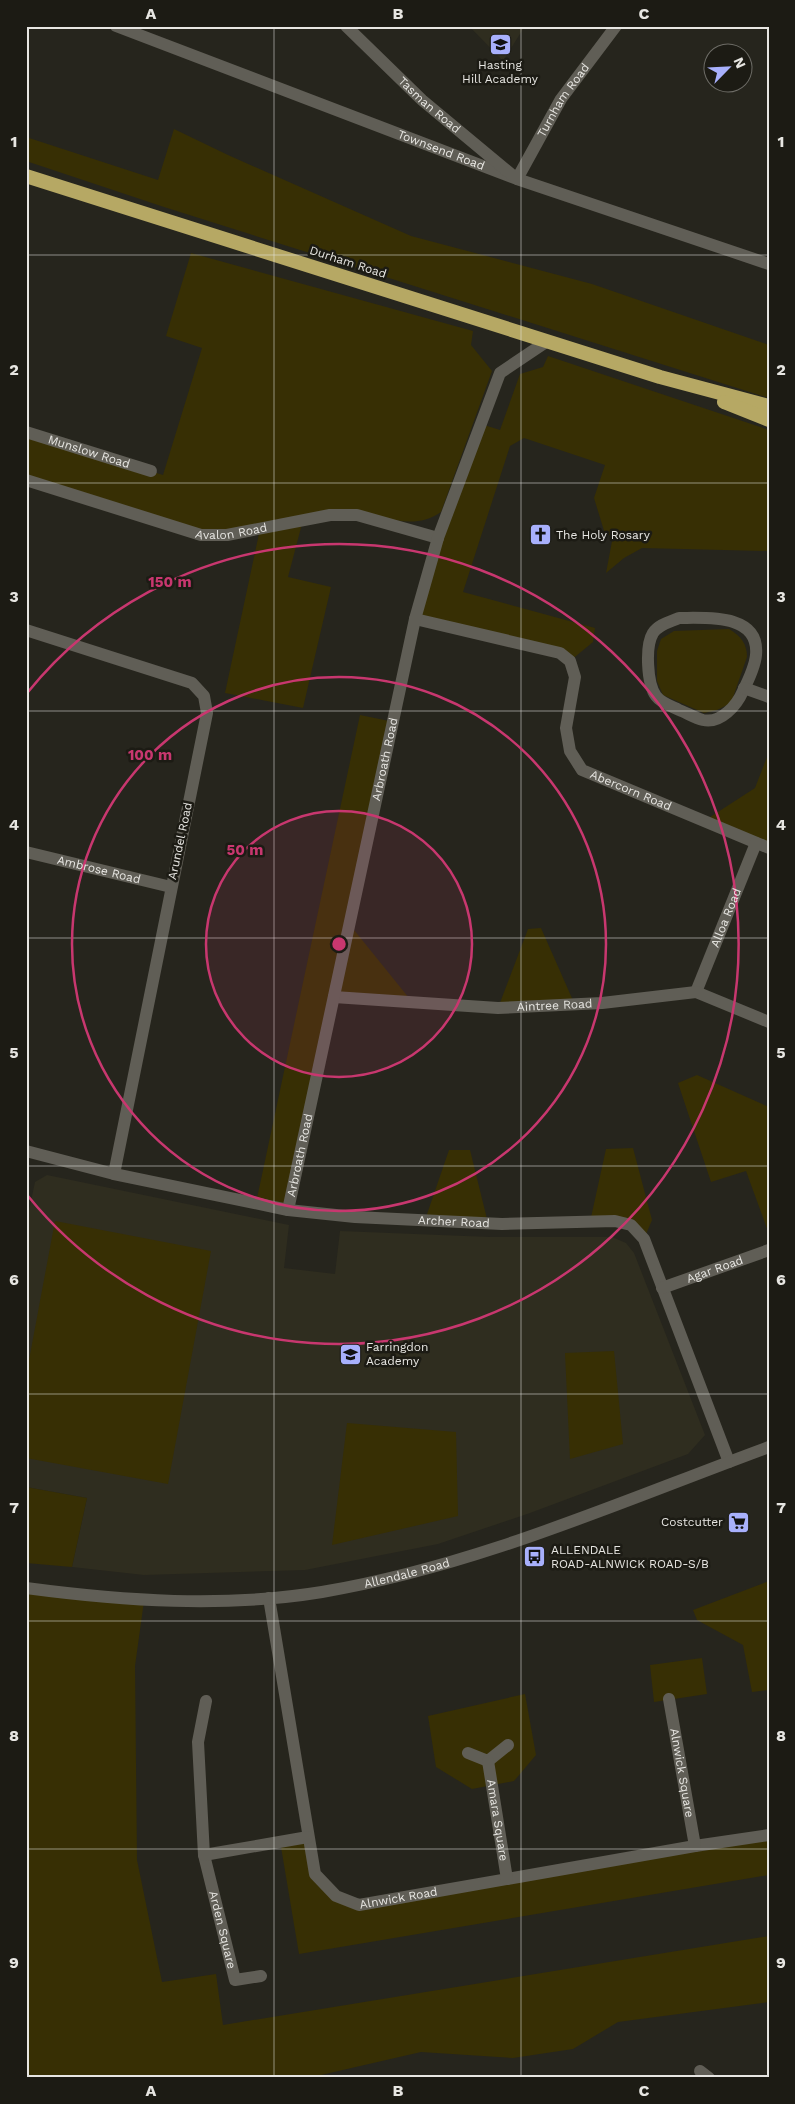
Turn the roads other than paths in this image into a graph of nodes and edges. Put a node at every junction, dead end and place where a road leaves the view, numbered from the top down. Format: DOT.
graph roads {
  1 [pos="116,26"];
  2 [pos="346,26"];
  3 [pos="616,26"];
  4 [pos="26,176"];
  5 [pos="517,179"];
  6 [pos="769,264"];
  7 [pos="546,342"];
  8 [pos="660,378"];
  9 [pos="769,406"];
  10 [pos="769,420"];
  11 [pos="26,432"];
  12 [pos="151,471"];
  13 [pos="26,480"];
  14 [pos="438,538"];
  15 [pos="415,619"];
  16 [pos="26,630"];
  17 [pos="744,688"];
  18 [pos="769,697"];
  19 [pos="763,846"];
  20 [pos="26,852"];
  21 [pos="171,887"];
  22 [pos="696,992"];
  23 [pos="334,997"];
  24 [pos="769,1022"];
  25 [pos="26,1151"];
  26 [pos="114,1174"];
  27 [pos="288,1210"];
  28 [pos="769,1250"];
  29 [pos="662,1288"];
  30 [pos="769,1447"];
  31 [pos="729,1462"];
  32 [pos="26,1588"];
  33 [pos="270,1598"];
  34 [pos="669,1700"];
  35 [pos="206,1701"];
  36 [pos="508,1745"];
  37 [pos="468,1753"];
  38 [pos="488,1761"];
  39 [pos="769,1835"];
  40 [pos="308,1837"];
  41 [pos="695,1846"];
  42 [pos="204,1855"];
  43 [pos="507,1879"];
  44 [pos="261,1976"];
  1 -- 5 [label="street, Townsend Road"];
  2 -- 5 [label="street, Tasman Road"];
  3 -- 5 [label="street, Turnham Road"];
  4 -- 7 [label="highway, Durham Road"];
  5 -- 6 [label="street, Townsend Road"];
  7 -- 8 [label="highway, Durham Road"];
  7 -- 14 [label="street, Arbroath Road"];
  8 -- 9 [label="highway, Durham Road"];
  8 -- 10 [label="highway, Durham Road"];
  11 -- 12 [label="street, Munslow Road"];
  13 -- 14 [label="street, Avalon Road"];
  14 -- 15 [label="street, Arbroath Road"];
  15 -- 19 [label="street, Abercorn Road"];
  15 -- 23 [label="street, Arbroath Road"];
  16 -- 21 [label="street, Arundel Road"];
  17 -- 17 [label="street"];
  17 -- 18 [label="street"];
  19 -- 22 [label="street, Alloa Road"];
  20 -- 21 [label="street, Ambrose Road"];
  21 -- 26 [label="street, Arundel Road"];
  22 -- 23 [label="street, Aintree Road"];
  22 -- 24 [label="street, Aintree Road"];
  23 -- 27 [label="street, Arbroath Road"];
  25 -- 26 [label="street, Archer Road"];
  26 -- 27 [label="street, Archer Road"];
  27 -- 29 [label="street, Archer Road"];
  28 -- 29 [label="street, Agar Road"];
  29 -- 31 [label="street, Archer Road"];
  30 -- 31 [label="street, Allendale Road"];
  31 -- 33 [label="street, Allendale Road"];
  32 -- 33 [label="street, Allendale Road"];
  33 -- 40 [label="street, Alnwick Road"];
  34 -- 41 [label="street, Alnwick Square"];
  35 -- 42 [label="street, Arden Square"];
  36 -- 38 [label="street, Amara Square"];
  37 -- 38 [label="street, Amara Square"];
  38 -- 43 [label="street, Amara Square"];
  39 -- 41 [label="street, Alnwick Road"];
  40 -- 42 [label="street"];
  40 -- 43 [label="street, Alnwick Road"];
  41 -- 43 [label="street, Alnwick Road"];
  42 -- 44 [label="street, Arden Square"];
}
